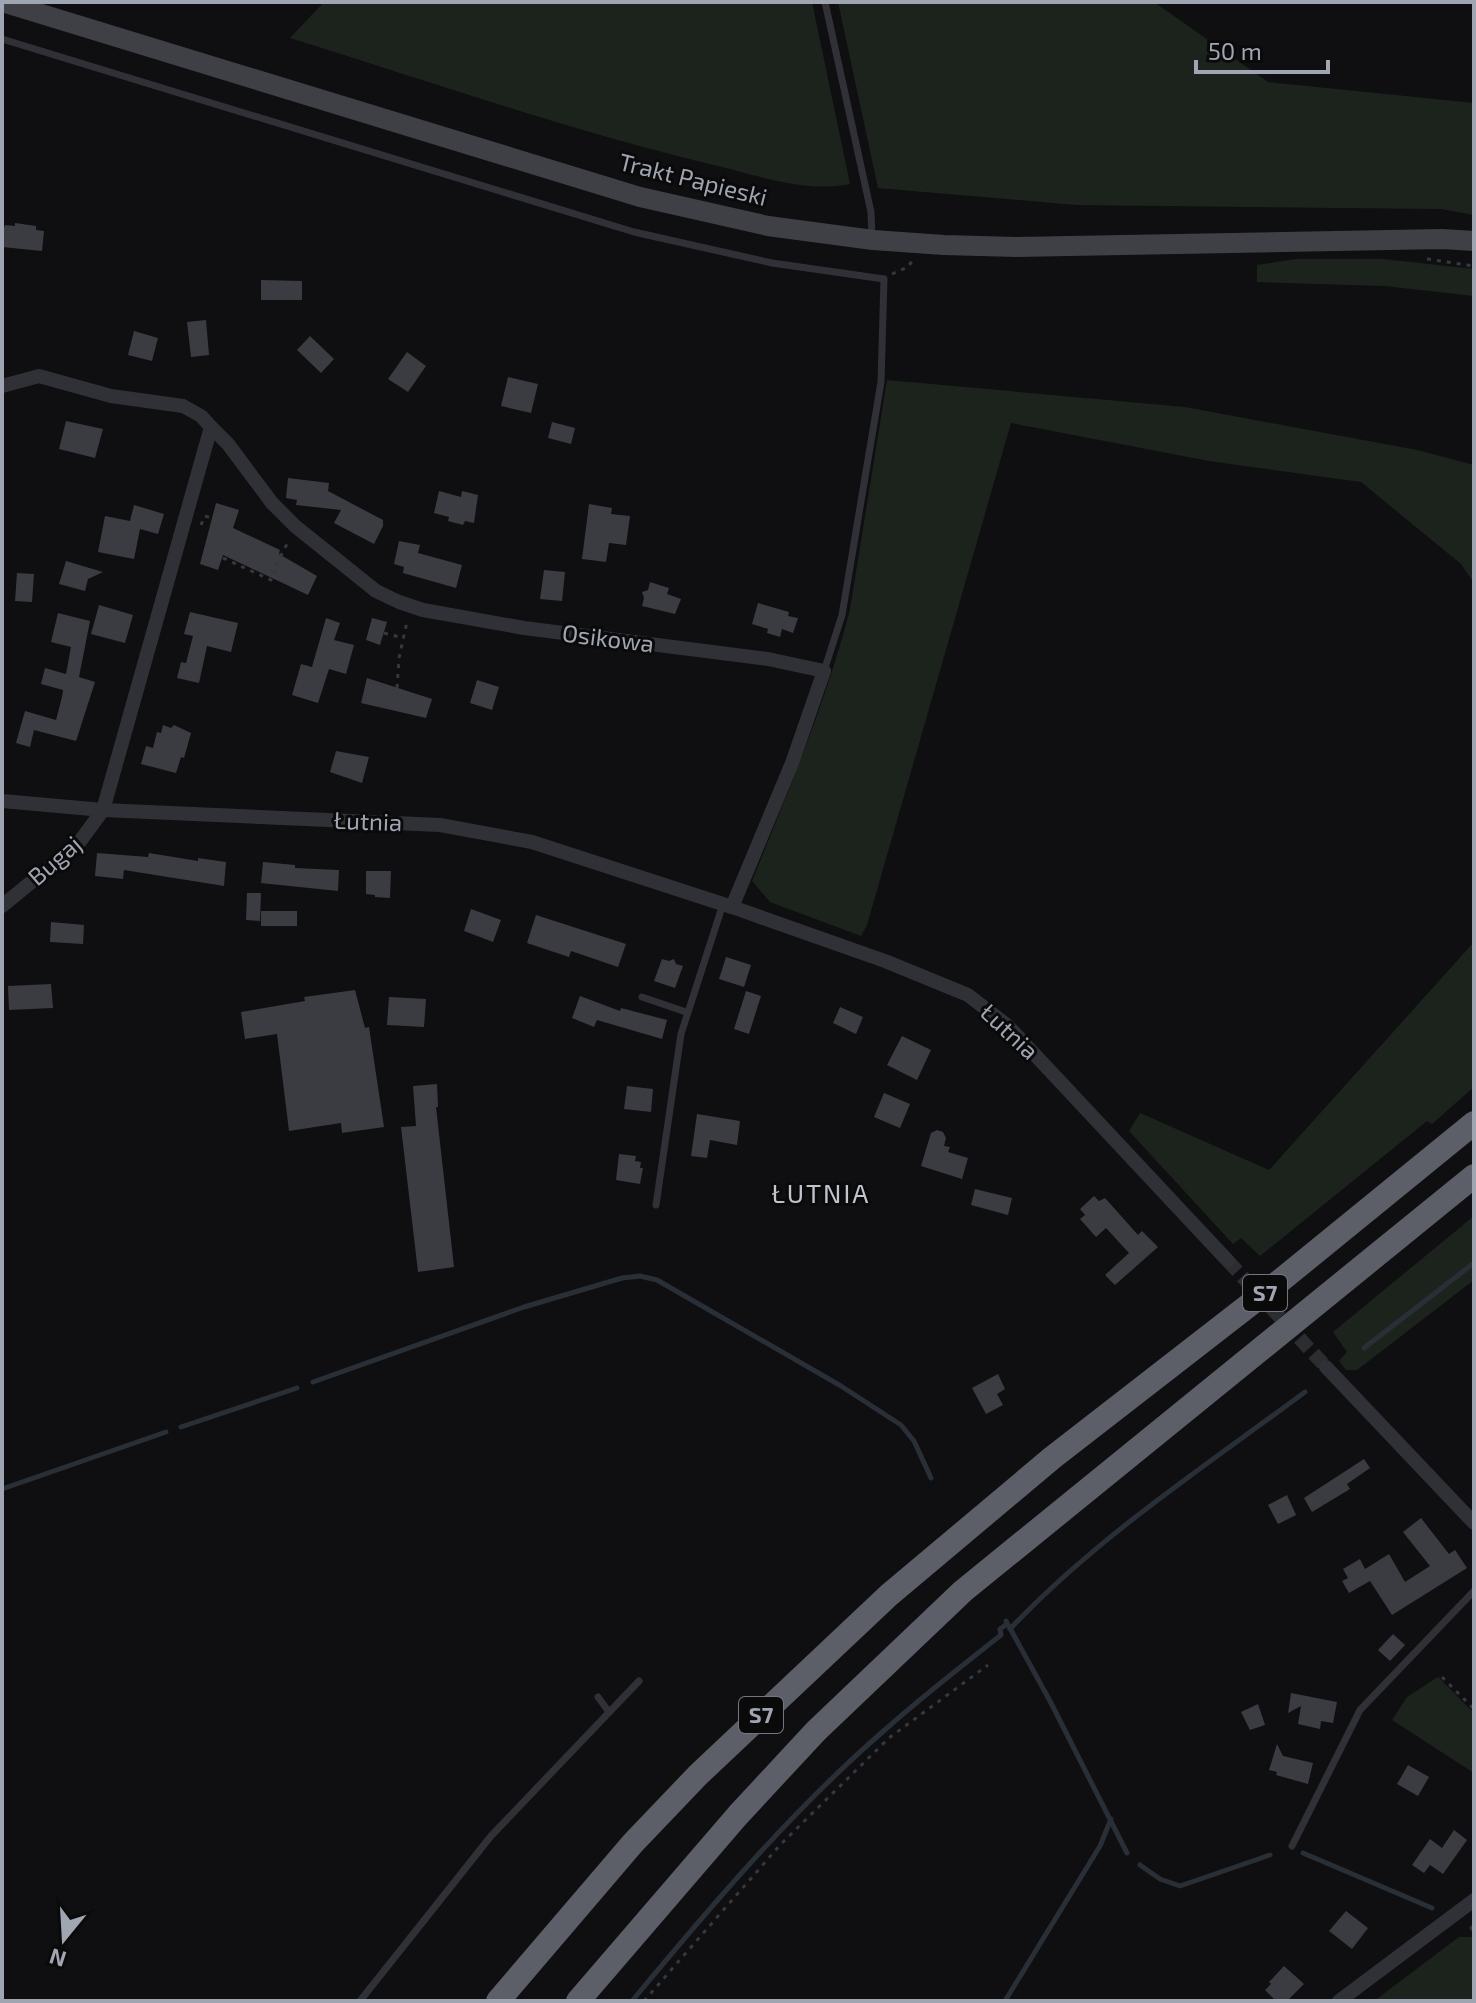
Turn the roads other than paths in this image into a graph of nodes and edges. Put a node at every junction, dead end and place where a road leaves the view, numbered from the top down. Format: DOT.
graph roads {
  1 [pos="2,2"];
  2 [pos="825,2"];
  3 [pos="2,39"];
  4 [pos="873,240"];
  5 [pos="1397,241"];
  6 [pos="1474,241"];
  7 [pos="1474,255"];
  8 [pos="2,386"];
  9 [pos="211,427"];
  10 [pos="824,671"];
  11 [pos="2,801"];
  12 [pos="103,810"];
  13 [pos="2,906"];
  14 [pos="727,906"];
  15 [pos="642,997"];
  16 [pos="686,1012"];
  17 [pos="1474,1123"];
  18 [pos="1474,1176"];
  19 [pos="656,1205"];
  20 [pos="1228,1261"];
  21 [pos="1326,1367"];
  22 [pos="1474,1523"];
  23 [pos="1474,1591"];
  24 [pos="639,1681"];
  25 [pos="598,1697"];
  26 [pos="609,1712"];
  27 [pos="1292,1846"];
  28 [pos="1474,1900"];
  29 [pos="360,2001"];
  30 [pos="498,2001"];
  31 [pos="578,2001"];
  32 [pos="1339,2001"];
  1 -- 4 [label="street, Trakt Papieski"];
  2 -- 4 [label="lane"];
  3 -- 10 [label="lane"];
  4 -- 5 [label="street, Trakt Papieski"];
  5 -- 6 [label="street, Trakt Papieski"];
  5 -- 7 [label="street, Trakt Papieski"];
  8 -- 9 [label="street, Osikowa"];
  9 -- 10 [label="street, Osikowa"];
  9 -- 12 [label="street"];
  10 -- 14 [label="street"];
  11 -- 12 [label="street, Łutnia"];
  12 -- 13 [label="street, Bugaj"];
  12 -- 14 [label="street, Łutnia"];
  14 -- 16 [label="lane"];
  14 -- 20 [label="street, Łutnia"];
  15 -- 16 [label="lane"];
  16 -- 19 [label="lane"];
  17 -- 30 [label="highway, S7"];
  18 -- 31 [label="highway, S7"];
  21 -- 22 [label="street"];
  23 -- 27 [label="lane"];
  24 -- 26 [label="lane"];
  25 -- 26 [label="lane"];
  26 -- 29 [label="lane"];
  28 -- 32 [label="street"];
}
